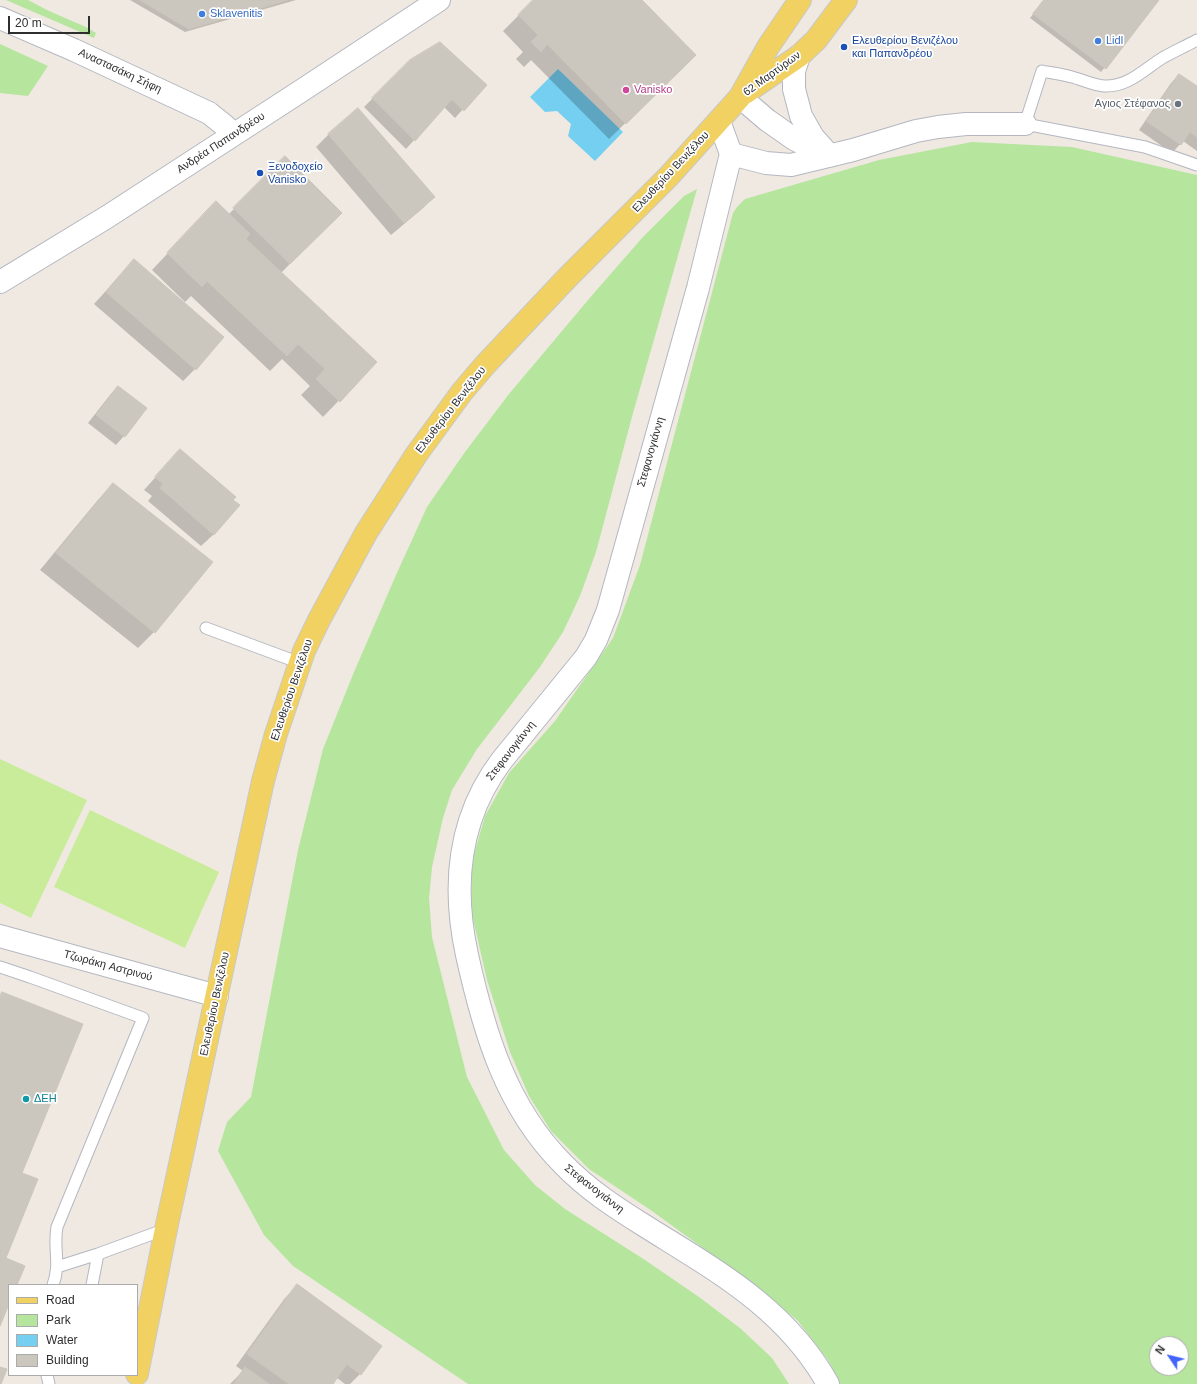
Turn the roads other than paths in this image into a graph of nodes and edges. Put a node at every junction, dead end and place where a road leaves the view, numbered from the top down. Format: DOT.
graph roads {
  1 [pos="439,0"];
  2 [pos="800,0"];
  3 [pos="846,0"];
  4 [pos="0,18"];
  5 [pos="1197,40"];
  6 [pos="798,56"];
  7 [pos="740,97"];
  8 [pos="718,121"];
  9 [pos="1025,124"];
  10 [pos="233,134"];
  11 [pos="731,154"];
  12 [pos="830,156"];
  13 [pos="1197,165"];
  14 [pos="0,282"];
  15 [pos="206,628"];
  16 [pos="300,663"];
  17 [pos="0,936"];
  18 [pos="0,967"];
  19 [pos="217,996"];
  20 [pos="166,1229"];
  21 [pos="98,1254"];
  22 [pos="57,1266"];
  23 [pos="53,1284"];
  24 [pos="92,1284"];
  25 [pos="138,1369"];
  26 [pos="828,1384"];
  1 -- 10 [label="street, Ανδρέα Παπανδρέου"];
  2 -- 7 [label="main road, 62 Μαρτύρων"];
  3 -- 6 [label="main road, 62 Μαρτύρων"];
  4 -- 10 [label="street, Αναστασάκη Σήφη"];
  5 -- 9 [label="lane"];
  6 -- 7 [label="main road, 62 Μαρτύρων"];
  6 -- 12 [label="street"];
  7 -- 8 [label="main road, Ελευθερίου Βενιζέλου"];
  7 -- 12 [label="street"];
  8 -- 11 [label="street"];
  8 -- 16 [label="main road, Ελευθερίου Βενιζέλου"];
  9 -- 12 [label="street"];
  9 -- 13 [label="lane"];
  10 -- 14 [label="street, Ανδρέα Παπανδρέου"];
  11 -- 12 [label="street"];
  11 -- 26 [label="street, Στεφανογιάννη"];
  15 -- 16 [label="lane"];
  16 -- 19 [label="main road, Ελευθερίου Βενιζέλου"];
  17 -- 19 [label="street, Τζωράκη Αστρινού"];
  18 -- 22 [label="lane"];
  19 -- 20 [label="main road, Ελευθερίου Βενιζέλου"];
  20 -- 21 [label="lane"];
  20 -- 25 [label="main road, Ελευθερίου Βενιζέλου"];
  21 -- 22 [label="lane"];
  21 -- 24 [label="lane"];
  22 -- 23 [label="lane"];
}
